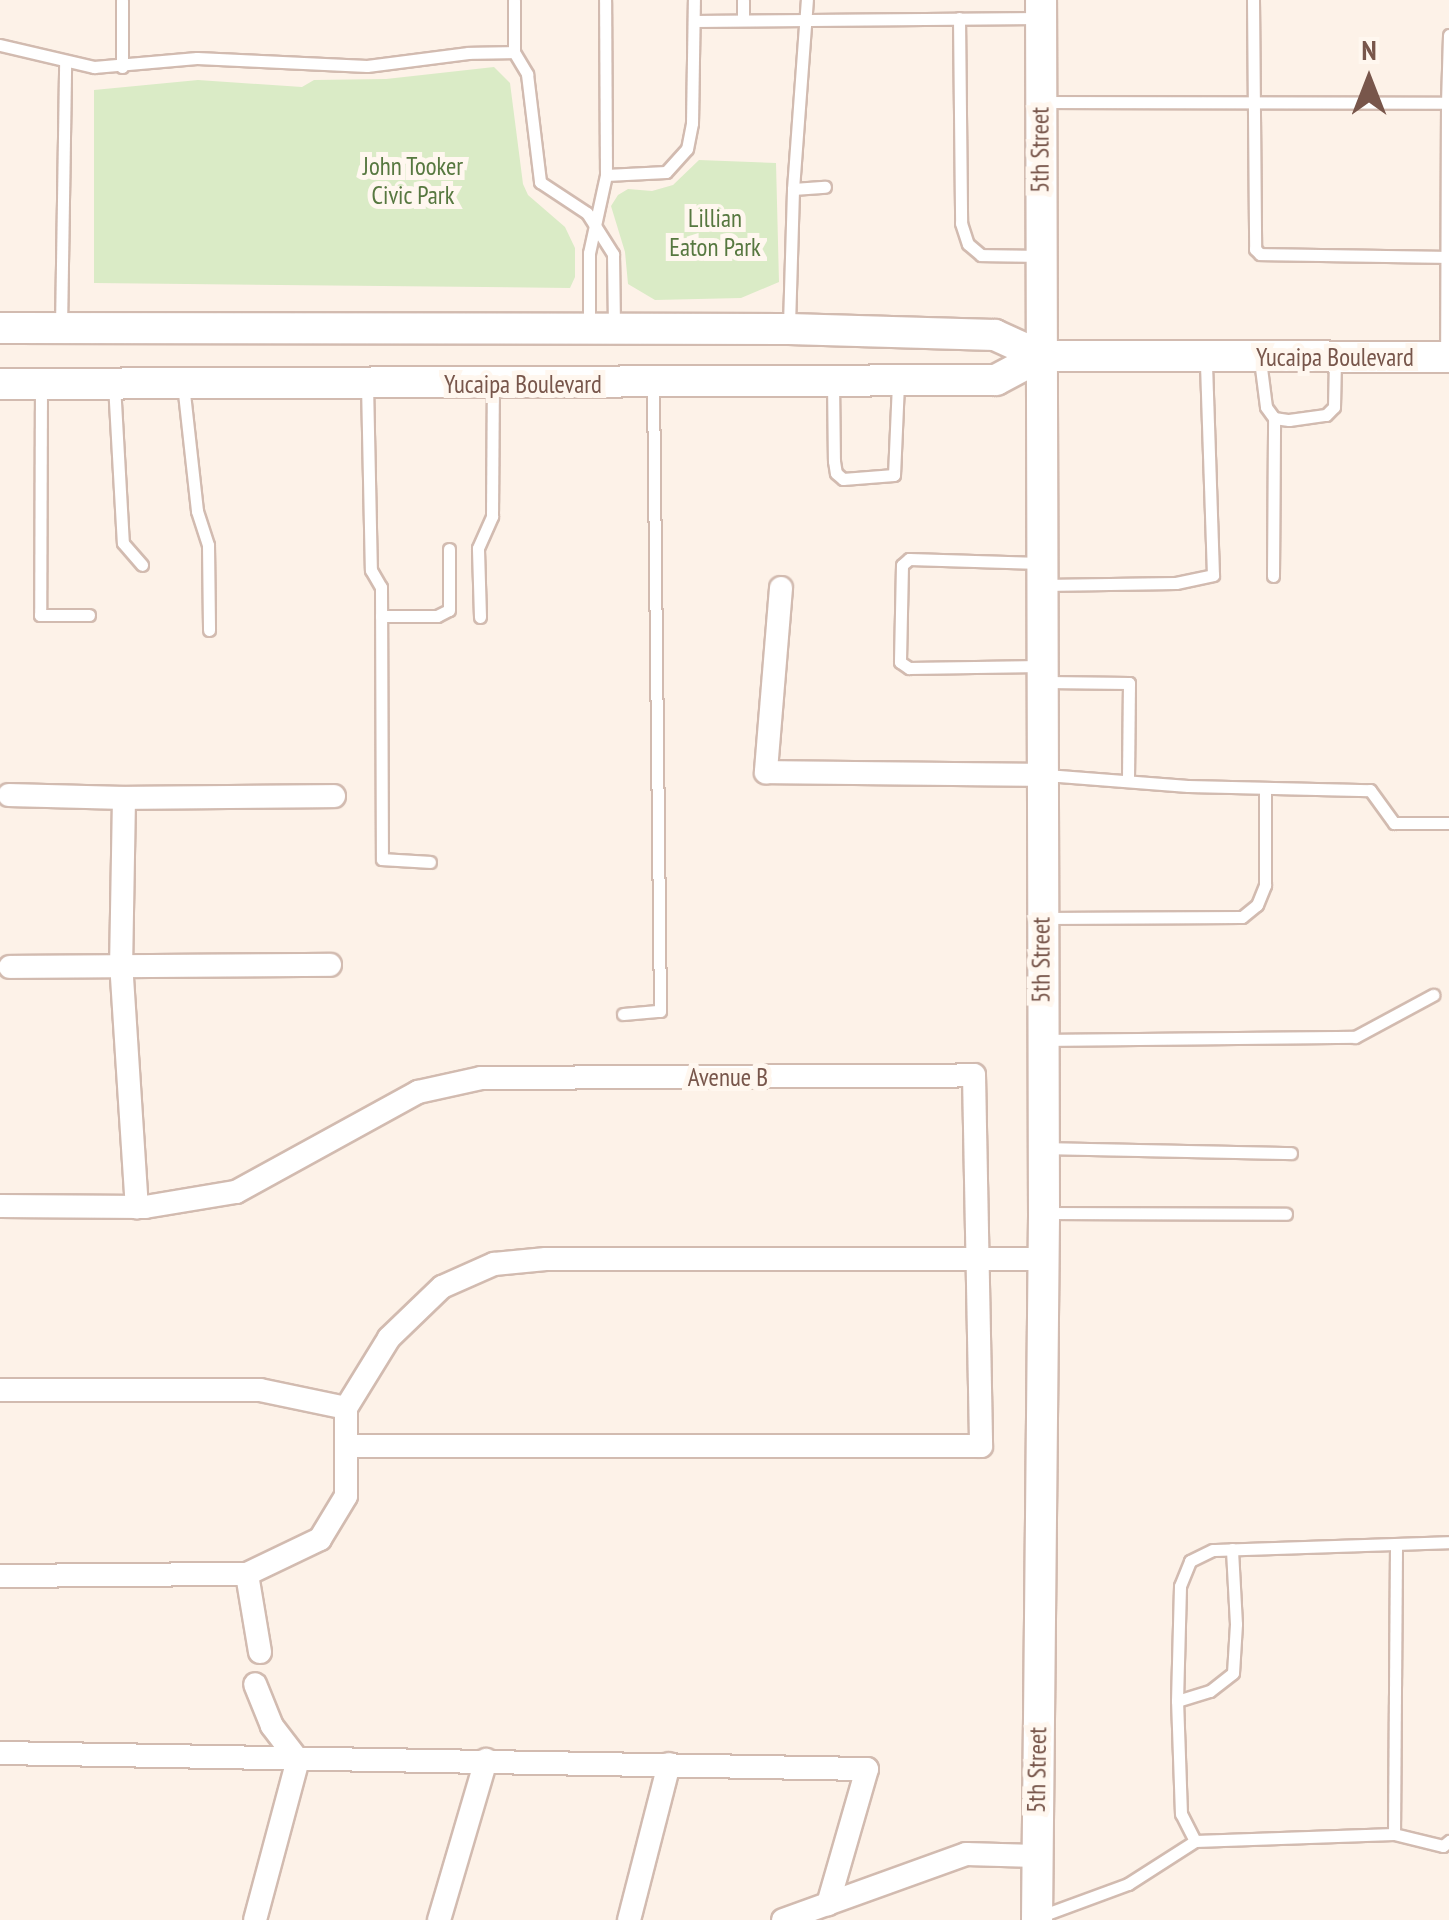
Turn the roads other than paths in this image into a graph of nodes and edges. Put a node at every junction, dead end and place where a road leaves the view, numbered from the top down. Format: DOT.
graph roads {
  1 [pos="122,0"];
  2 [pos="514,0"];
  3 [pos="605,0"];
  4 [pos="694,0"];
  5 [pos="743,0"];
  6 [pos="808,0"];
  7 [pos="1252,0"];
  8 [pos="1041,9"];
  9 [pos="959,18"];
  10 [pos="807,19"];
  11 [pos="743,20"];
  12 [pos="694,21"];
  13 [pos="1449,34"];
  14 [pos="0,45"];
  15 [pos="514,52"];
  16 [pos="65,62"];
  17 [pos="122,66"];
  18 [pos="1254,100"];
  19 [pos="1040,102"];
  20 [pos="1448,103"];
  21 [pos="606,175"];
  22 [pos="825,187"];
  23 [pos="793,189"];
  24 [pos="597,224"];
  25 [pos="1039,256"];
  26 [pos="1446,257"];
  27 [pos="0,328"];
  28 [pos="60,328"];
  29 [pos="602,329"];
  30 [pos="788,329"];
  31 [pos="1040,356"];
  32 [pos="1206,356"];
  33 [pos="1260,356"];
  34 [pos="1335,356"];
  35 [pos="1448,357"];
  36 [pos="898,380"];
  37 [pos="834,382"];
  38 [pos="0,384"];
  39 [pos="41,384"];
  40 [pos="114,384"];
  41 [pos="183,384"];
  42 [pos="366,384"];
  43 [pos="493,384"];
  44 [pos="653,384"];
  45 [pos="1274,418"];
  46 [pos="449,549"];
  47 [pos="142,564"];
  48 [pos="1041,574"];
  49 [pos="1273,576"];
  50 [pos="780,588"];
  51 [pos="89,614"];
  52 [pos="381,616"];
  53 [pos="480,617"];
  54 [pos="209,630"];
  55 [pos="1042,674"];
  56 [pos="1042,774"];
  57 [pos="1128,780"];
  58 [pos="1265,788"];
  59 [pos="9,795"];
  60 [pos="334,796"];
  61 [pos="124,798"];
  62 [pos="1449,823"];
  63 [pos="430,862"];
  64 [pos="1041,918"];
  65 [pos="330,965"];
  66 [pos="10,967"];
  67 [pos="122,968"];
  68 [pos="1433,995"];
  69 [pos="623,1014"];
  70 [pos="1040,1040"];
  71 [pos="1043,1148"];
  72 [pos="1291,1153"];
  73 [pos="0,1206"];
  74 [pos="137,1207"];
  75 [pos="1044,1213"];
  76 [pos="1286,1214"];
  77 [pos="980,1257"];
  78 [pos="1042,1259"];
  79 [pos="0,1390"];
  80 [pos="346,1408"];
  81 [pos="346,1446"];
  82 [pos="1449,1542"];
  83 [pos="1396,1544"];
  84 [pos="1232,1550"];
  85 [pos="247,1574"];
  86 [pos="0,1576"];
  87 [pos="260,1652"];
  88 [pos="256,1684"];
  89 [pos="1177,1701"];
  90 [pos="0,1753"];
  91 [pos="294,1756"];
  92 [pos="486,1760"];
  93 [pos="669,1764"];
  94 [pos="1394,1834"];
  95 [pos="1195,1841"];
  96 [pos="1449,1841"];
  97 [pos="1036,1856"];
  98 [pos="828,1904"];
  99 [pos="1037,1919"];
  100 [pos="255,1920"];
  101 [pos="438,1920"];
  102 [pos="629,1920"];
  103 [pos="783,1920"];
  1 -- 17 [label="lane"];
  2 -- 15 [label="lane"];
  3 -- 21 [label="lane"];
  4 -- 12 [label="lane"];
  5 -- 11 [label="lane"];
  6 -- 10 [label="lane"];
  7 -- 18 [label="lane"];
  8 -- 9 [label="lane"];
  8 -- 19 [label="main road, 5th Street"];
  9 -- 10 [label="lane"];
  9 -- 25 [label="lane"];
  10 -- 11 [label="lane"];
  10 -- 23 [label="lane"];
  11 -- 12 [label="lane"];
  12 -- 21 [label="lane"];
  13 -- 20 [label="lane"];
  14 -- 16 [label="lane"];
  15 -- 17 [label="lane"];
  15 -- 24 [label="lane"];
  16 -- 17 [label="lane"];
  16 -- 28 [label="lane"];
  18 -- 19 [label="lane"];
  18 -- 20 [label="lane"];
  18 -- 26 [label="lane"];
  19 -- 25 [label="main road, 5th Street"];
  20 -- 26 [label="lane"];
  21 -- 24 [label="lane"];
  22 -- 23 [label="lane"];
  23 -- 30 [label="lane"];
  24 -- 29 [label="lane"];
  24 -- 29 [label="lane"];
  25 -- 31 [label="main road, 5th Street"];
  26 -- 35 [label="lane"];
  27 -- 28 [label="main road, Yucaipa Boulevard"];
  28 -- 29 [label="main road, Yucaipa Boulevard"];
  29 -- 30 [label="main road, Yucaipa Boulevard"];
  30 -- 31 [label="main road, Yucaipa Boulevard"];
  31 -- 32 [label="main road, Yucaipa Boulevard"];
  31 -- 36 [label="main road, Yucaipa Boulevard"];
  31 -- 48 [label="main road, 5th Street"];
  32 -- 33 [label="main road, Yucaipa Boulevard"];
  32 -- 48 [label="lane"];
  33 -- 34 [label="main road, Yucaipa Boulevard"];
  33 -- 45 [label="lane"];
  34 -- 35 [label="main road, Yucaipa Boulevard"];
  34 -- 45 [label="lane"];
  36 -- 37 [label="main road, Yucaipa Boulevard"];
  36 -- 37 [label="lane"];
  37 -- 44 [label="main road, Yucaipa Boulevard"];
  38 -- 39 [label="main road, Yucaipa Boulevard"];
  39 -- 40 [label="main road, Yucaipa Boulevard"];
  39 -- 51 [label="lane"];
  40 -- 41 [label="main road, Yucaipa Boulevard"];
  40 -- 47 [label="lane"];
  41 -- 42 [label="main road, Yucaipa Boulevard"];
  41 -- 54 [label="lane"];
  42 -- 43 [label="main road, Yucaipa Boulevard"];
  42 -- 52 [label="lane"];
  43 -- 44 [label="main road, Yucaipa Boulevard"];
  43 -- 53 [label="lane"];
  44 -- 69 [label="lane"];
  45 -- 49 [label="lane"];
  46 -- 52 [label="lane"];
  48 -- 55 [label="main road, 5th Street"];
  48 -- 55 [label="lane"];
  50 -- 56 [label="street"];
  52 -- 63 [label="lane"];
  55 -- 56 [label="main road, 5th Street"];
  55 -- 57 [label="lane"];
  56 -- 57 [label="lane"];
  56 -- 64 [label="main road, 5th Street"];
  57 -- 58 [label="lane"];
  58 -- 62 [label="lane"];
  58 -- 64 [label="lane"];
  59 -- 61 [label="street"];
  60 -- 61 [label="street"];
  61 -- 67 [label="street"];
  64 -- 70 [label="main road, 5th Street"];
  65 -- 67 [label="street"];
  66 -- 67 [label="street"];
  67 -- 74 [label="street"];
  68 -- 70 [label="lane"];
  70 -- 71 [label="main road, 5th Street"];
  71 -- 72 [label="lane"];
  71 -- 75 [label="main road, 5th Street"];
  73 -- 74 [label="street, Avenue B"];
  74 -- 77 [label="street, Avenue B"];
  75 -- 76 [label="lane"];
  75 -- 78 [label="main road, 5th Street"];
  77 -- 78 [label="street"];
  77 -- 80 [label="street"];
  77 -- 81 [label="street"];
  78 -- 97 [label="main road, 5th Street"];
  79 -- 80 [label="street"];
  80 -- 81 [label="street"];
  81 -- 85 [label="street"];
  82 -- 83 [label="lane"];
  83 -- 84 [label="lane"];
  83 -- 94 [label="lane"];
  84 -- 89 [label="lane"];
  84 -- 89 [label="lane"];
  85 -- 86 [label="street"];
  85 -- 87 [label="street"];
  88 -- 91 [label="street"];
  89 -- 95 [label="lane"];
  90 -- 91 [label="street"];
  91 -- 92 [label="street"];
  91 -- 100 [label="street"];
  92 -- 93 [label="street"];
  92 -- 101 [label="street"];
  93 -- 98 [label="street"];
  93 -- 102 [label="street"];
  94 -- 95 [label="lane"];
  94 -- 96 [label="lane"];
  95 -- 99 [label="lane"];
  97 -- 98 [label="street"];
  97 -- 99 [label="main road, 5th Street"];
  98 -- 103 [label="street"];
}
